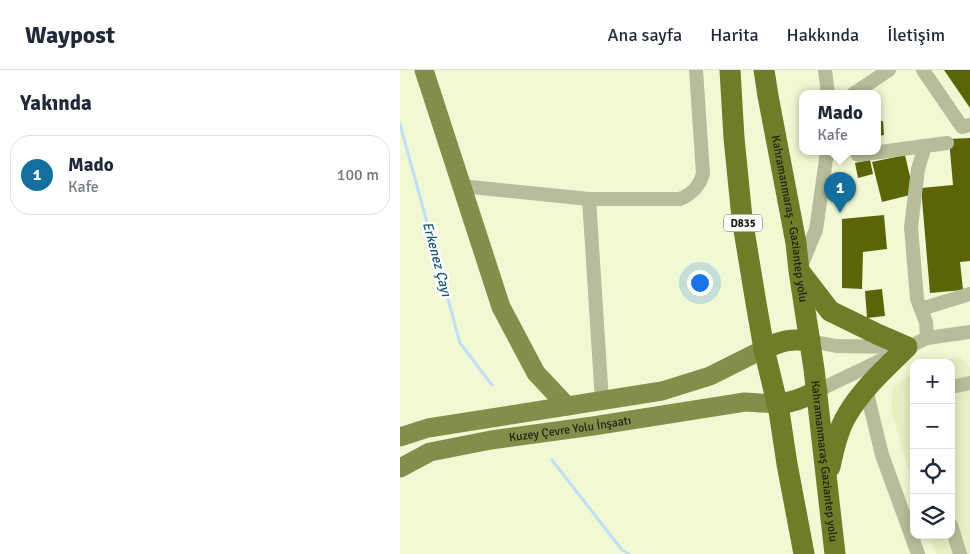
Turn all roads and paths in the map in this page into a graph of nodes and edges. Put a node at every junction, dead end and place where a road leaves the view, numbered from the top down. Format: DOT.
graph roads {
  1 [pos="424,70"];
  2 [pos="696,70"];
  3 [pos="730,70"];
  4 [pos="764,70"];
  5 [pos="825,70"];
  6 [pos="889,70"];
  7 [pos="923,70"];
  8 [pos="828,90"];
  9 [pos="859,90"];
  10 [pos="970,126"];
  11 [pos="947,143"];
  12 [pos="925,146"];
  13 [pos="881,151"];
  14 [pos="827,155"];
  15 [pos="461,186"];
  16 [pos="589,198"];
  17 [pos="799,271"];
  18 [pos="970,294"];
  19 [pos="921,308"];
  20 [pos="970,332"];
  21 [pos="928,338"];
  22 [pos="810,341"];
  23 [pos="907,347"];
  24 [pos="764,349"];
  25 [pos="814,369"];
  26 [pos="970,383"];
  27 [pos="955,386"];
  28 [pos="866,389"];
  29 [pos="816,391"];
  30 [pos="602,401"];
  31 [pos="777,404"];
  32 [pos="568,406"];
  33 [pos="400,437"];
  34 [pos="400,468"];
  35 [pos="827,479"];
  36 [pos="955,538"];
  37 [pos="804,554"];
  38 [pos="835,554"];
  39 [pos="918,554"];
  40 [pos="960,554"];
  1 -- 15 [label="main road"];
  2 -- 16 [label="street"];
  3 -- 24 [label="highway, D835"];
  4 -- 17 [label="highway, Kahramanmaraş - Gaziantep yolu"];
  5 -- 8 [label="street"];
  6 -- 9 [label="street"];
  7 -- 10 [label="street"];
  11 -- 12 [label="street"];
  12 -- 13 [label="street"];
  12 -- 19 [label="street"];
  14 -- 17 [label="street"];
  15 -- 16 [label="street"];
  15 -- 32 [label="main road"];
  16 -- 30 [label="street"];
  17 -- 22 [label="highway, Kahramanmaraş - Gaziantep yolu"];
  17 -- 23 [label="highway"];
  18 -- 19 [label="street"];
  19 -- 21 [label="street"];
  20 -- 21 [label="street"];
  21 -- 23 [label="street"];
  22 -- 23 [label="street"];
  22 -- 24 [label="highway"];
  22 -- 25 [label="highway, Kahramanmaraş - Gaziantep yolu"];
  23 -- 28 [label="highway"];
  23 -- 29 [label="street"];
  24 -- 30 [label="main road"];
  24 -- 31 [label="highway, D835"];
  25 -- 29 [label="highway, Kahramanmaraş Gaziantep yolu"];
  26 -- 27 [label="street"];
  28 -- 35 [label="highway"];
  28 -- 39 [label="street"];
  29 -- 31 [label="highway"];
  29 -- 35 [label="highway, Kahramanmaraş Gaziantep yolu"];
  30 -- 32 [label="main road"];
  31 -- 34 [label="main road, Kuzey Çevre Yolu İnşaatı"];
  31 -- 37 [label="highway, D835"];
  32 -- 33 [label="main road"];
  35 -- 38 [label="highway, Kahramanmaraş Gaziantep yolu"];
  36 -- 40 [label="street"];
}
